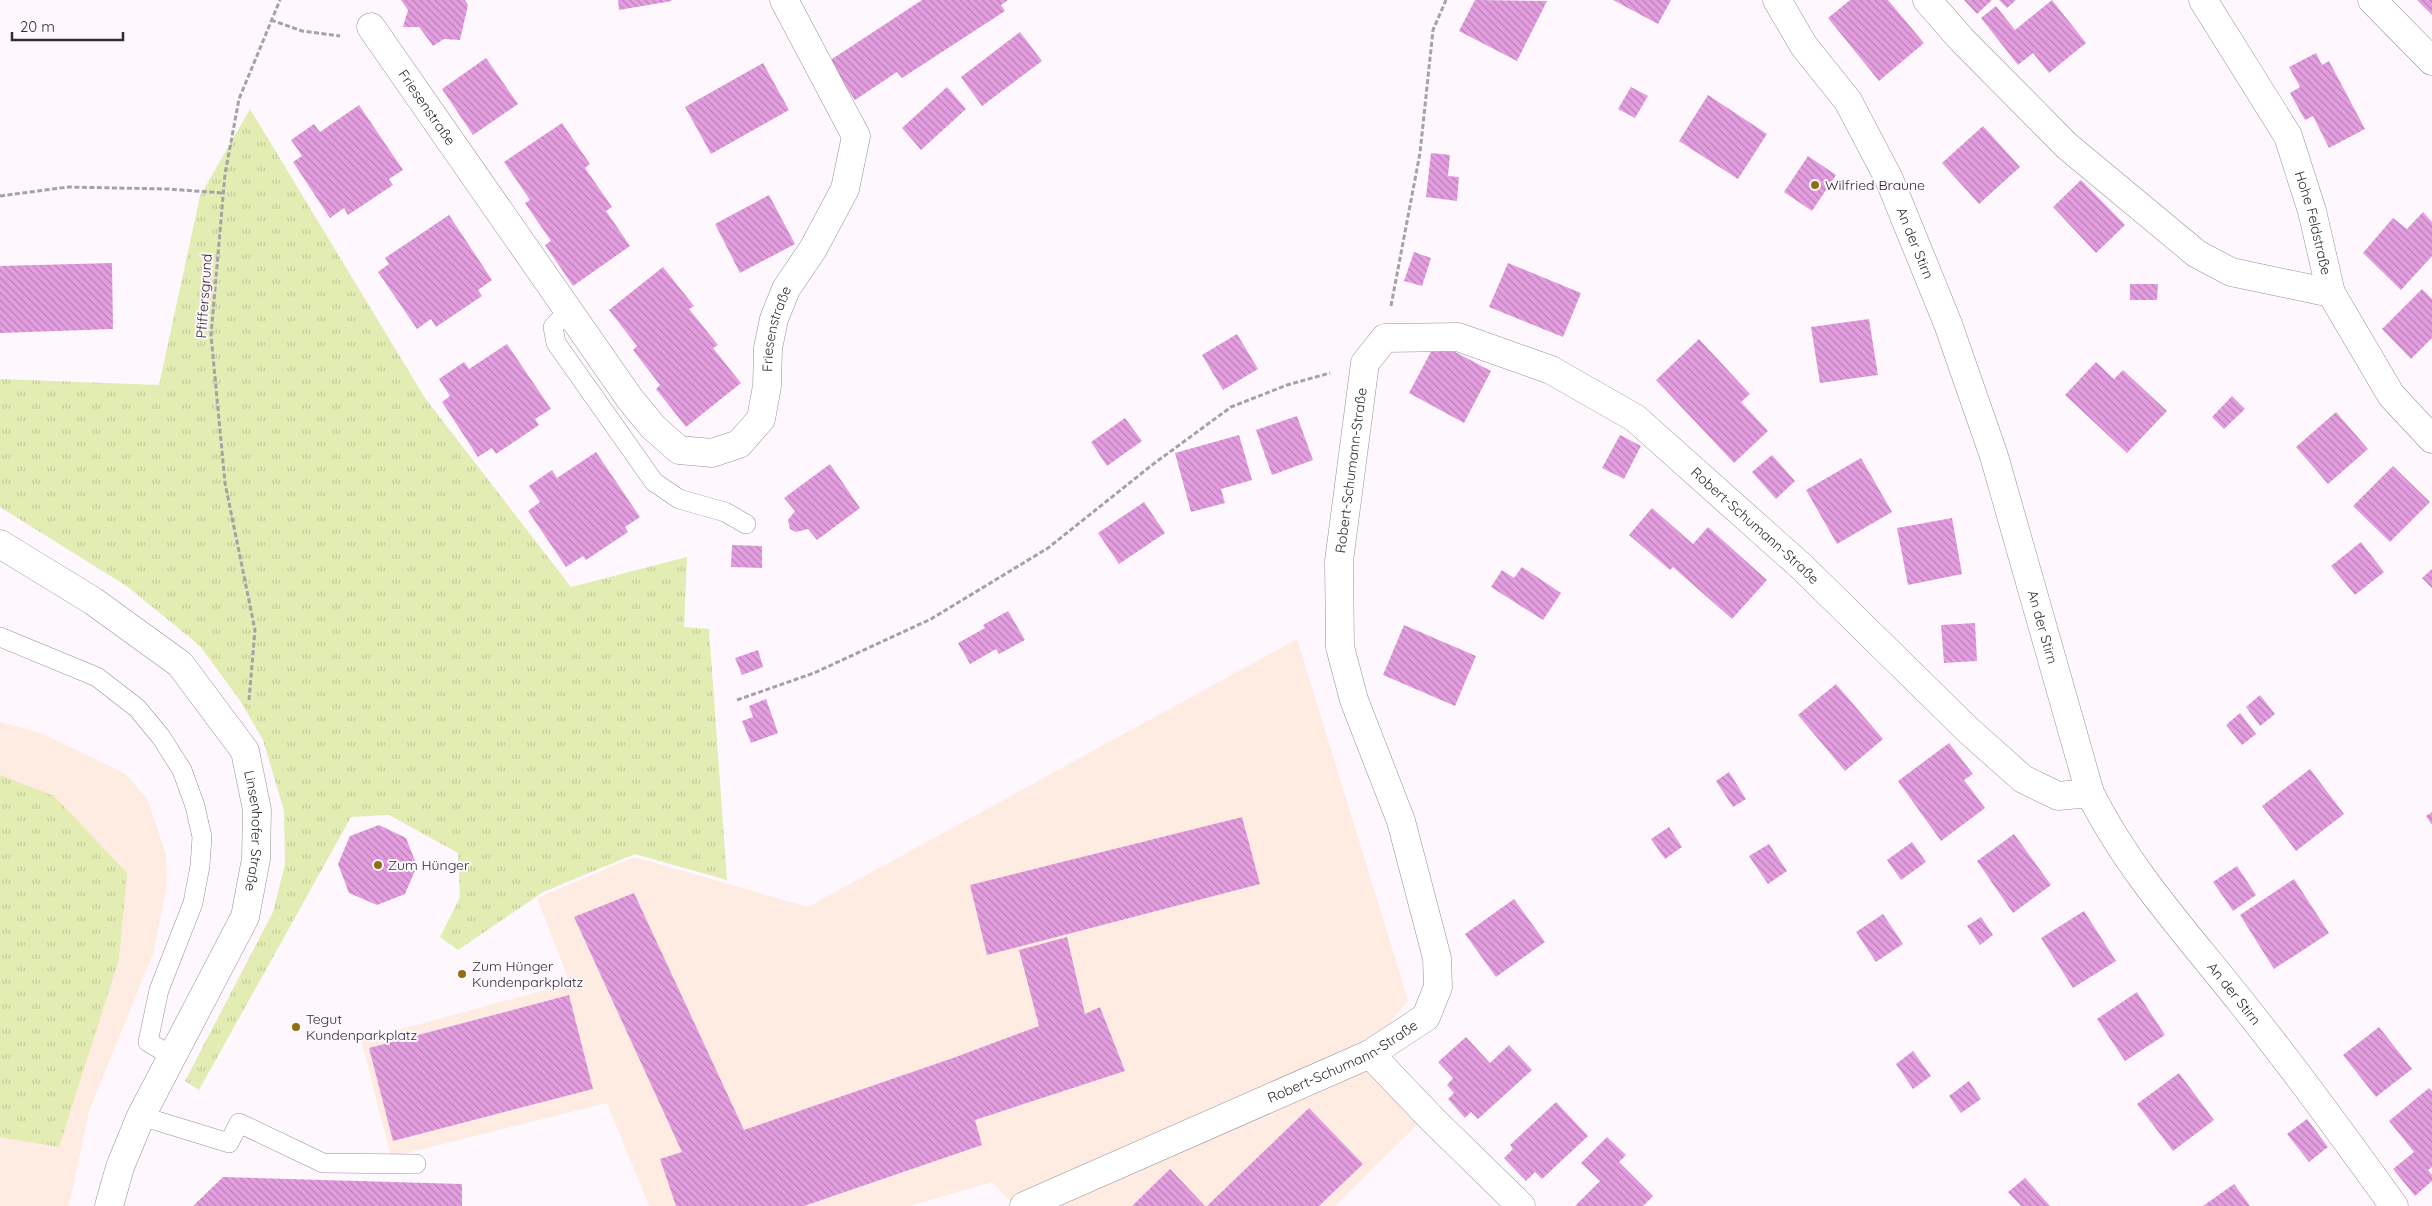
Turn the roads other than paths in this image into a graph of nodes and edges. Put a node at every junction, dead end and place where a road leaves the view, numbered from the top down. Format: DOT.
graph roads {
  1 [pos="784,0"];
  2 [pos="1777,0"];
  3 [pos="1927,0"];
  4 [pos="2203,0"];
  5 [pos="2372,0"];
  6 [pos="371,27"];
  7 [pos="2432,61"];
  8 [pos="2331,293"];
  9 [pos="569,310"];
  10 [pos="2432,439"];
  11 [pos="746,524"];
  12 [pos="0,544"];
  13 [pos="0,637"];
  14 [pos="2090,793"];
  15 [pos="1370,1054"];
  16 [pos="172,1056"];
  17 [pos="141,1116"];
  18 [pos="416,1164"];
  19 [pos="108,1206"];
  20 [pos="1024,1206"];
  21 [pos="1521,1206"];
  22 [pos="2394,1206"];
  1 -- 9 [label="street, Friesenstraße"];
  2 -- 14 [label="street, An der Stirn"];
  3 -- 8 [label="street"];
  4 -- 8 [label="street, Hohe Feldstraße"];
  5 -- 7 [label="street"];
  6 -- 9 [label="street, Friesenstraße"];
  8 -- 10 [label="street, Hohe Feldstraße"];
  9 -- 11 [label="lane"];
  12 -- 16 [label="street, Linsenhofer Straße"];
  13 -- 16 [label="lane"];
  14 -- 15 [label="street, Robert-Schumann-Straße"];
  14 -- 22 [label="street, An der Stirn"];
  15 -- 20 [label="street, Robert-Schumann-Straße"];
  15 -- 21 [label="street"];
  16 -- 17 [label="street, Linsenhofer Straße"];
  17 -- 18 [label="lane"];
  17 -- 19 [label="street, Linsenhofer Straße"];
}
